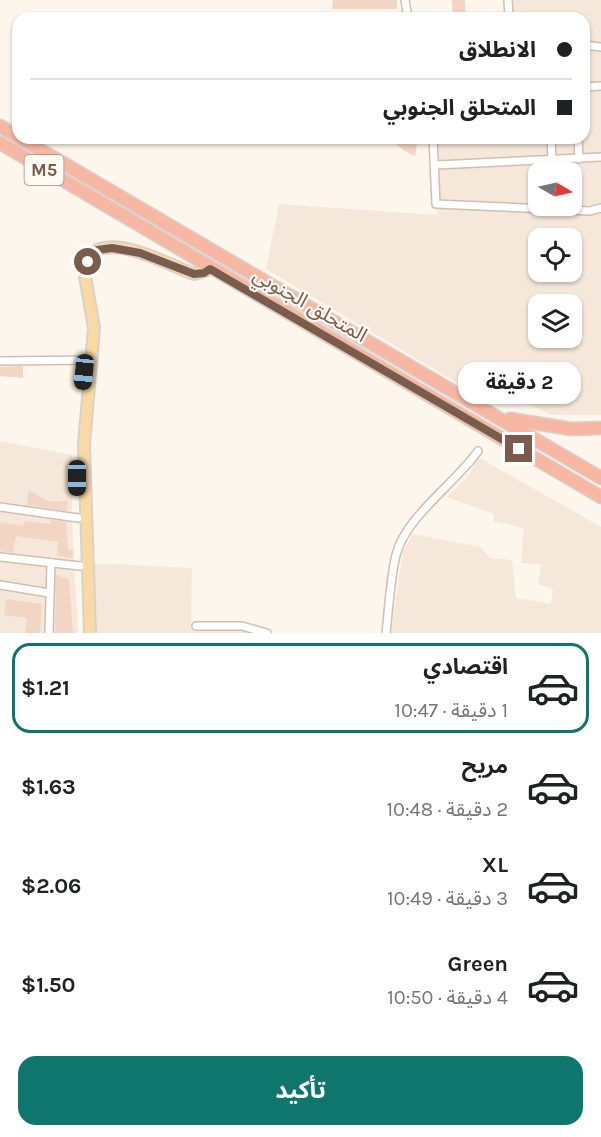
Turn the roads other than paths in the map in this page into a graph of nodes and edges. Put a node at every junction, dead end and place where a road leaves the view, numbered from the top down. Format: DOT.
graph roads {
  1 [pos="0,144"];
  2 [pos="31,144"];
  3 [pos="434,144"];
  4 [pos="551,144"];
  5 [pos="578,144"];
  6 [pos="601,157"];
  7 [pos="579,159"];
  8 [pos="552,160"];
  9 [pos="436,165"];
  10 [pos="601,208"];
  11 [pos="210,269"];
  12 [pos="89,360"];
  13 [pos="0,361"];
  14 [pos="500,417"];
  15 [pos="601,428"];
  16 [pos="478,451"];
  17 [pos="601,478"];
  18 [pos="601,497"];
  19 [pos="0,507"];
  20 [pos="78,518"];
  21 [pos="0,557"];
  22 [pos="51,563"];
  23 [pos="80,566"];
  24 [pos="0,585"];
  25 [pos="49,593"];
  26 [pos="196,626"];
  27 [pos="49,633"];
  28 [pos="84,633"];
  29 [pos="90,633"];
  30 [pos="265,633"];
  31 [pos="386,633"];
  1 -- 11 [label="highway, المتحلق الجنوبي / M5"];
  2 -- 14 [label="highway, المتحلق الجنوبي / M5"];
  3 -- 9 [label="street"];
  4 -- 8 [label="street"];
  5 -- 7 [label="street"];
  6 -- 7 [label="street"];
  7 -- 8 [label="street"];
  8 -- 9 [label="street"];
  9 -- 10 [label="street"];
  11 -- 12 [label="main road"];
  11 -- 18 [label="highway, المتحلق الجنوبي / M5"];
  12 -- 13 [label="street"];
  12 -- 20 [label="main road"];
  12 -- 29 [label="main road"];
  14 -- 15 [label="highway"];
  14 -- 17 [label="highway, المتحلق الجنوبي / M5"];
  16 -- 31 [label="street"];
  19 -- 20 [label="street"];
  20 -- 23 [label="main road"];
  21 -- 22 [label="street"];
  22 -- 23 [label="street"];
  22 -- 25 [label="street"];
  23 -- 28 [label="main road"];
  24 -- 25 [label="street"];
  25 -- 27 [label="street"];
  26 -- 30 [label="street"];
}
